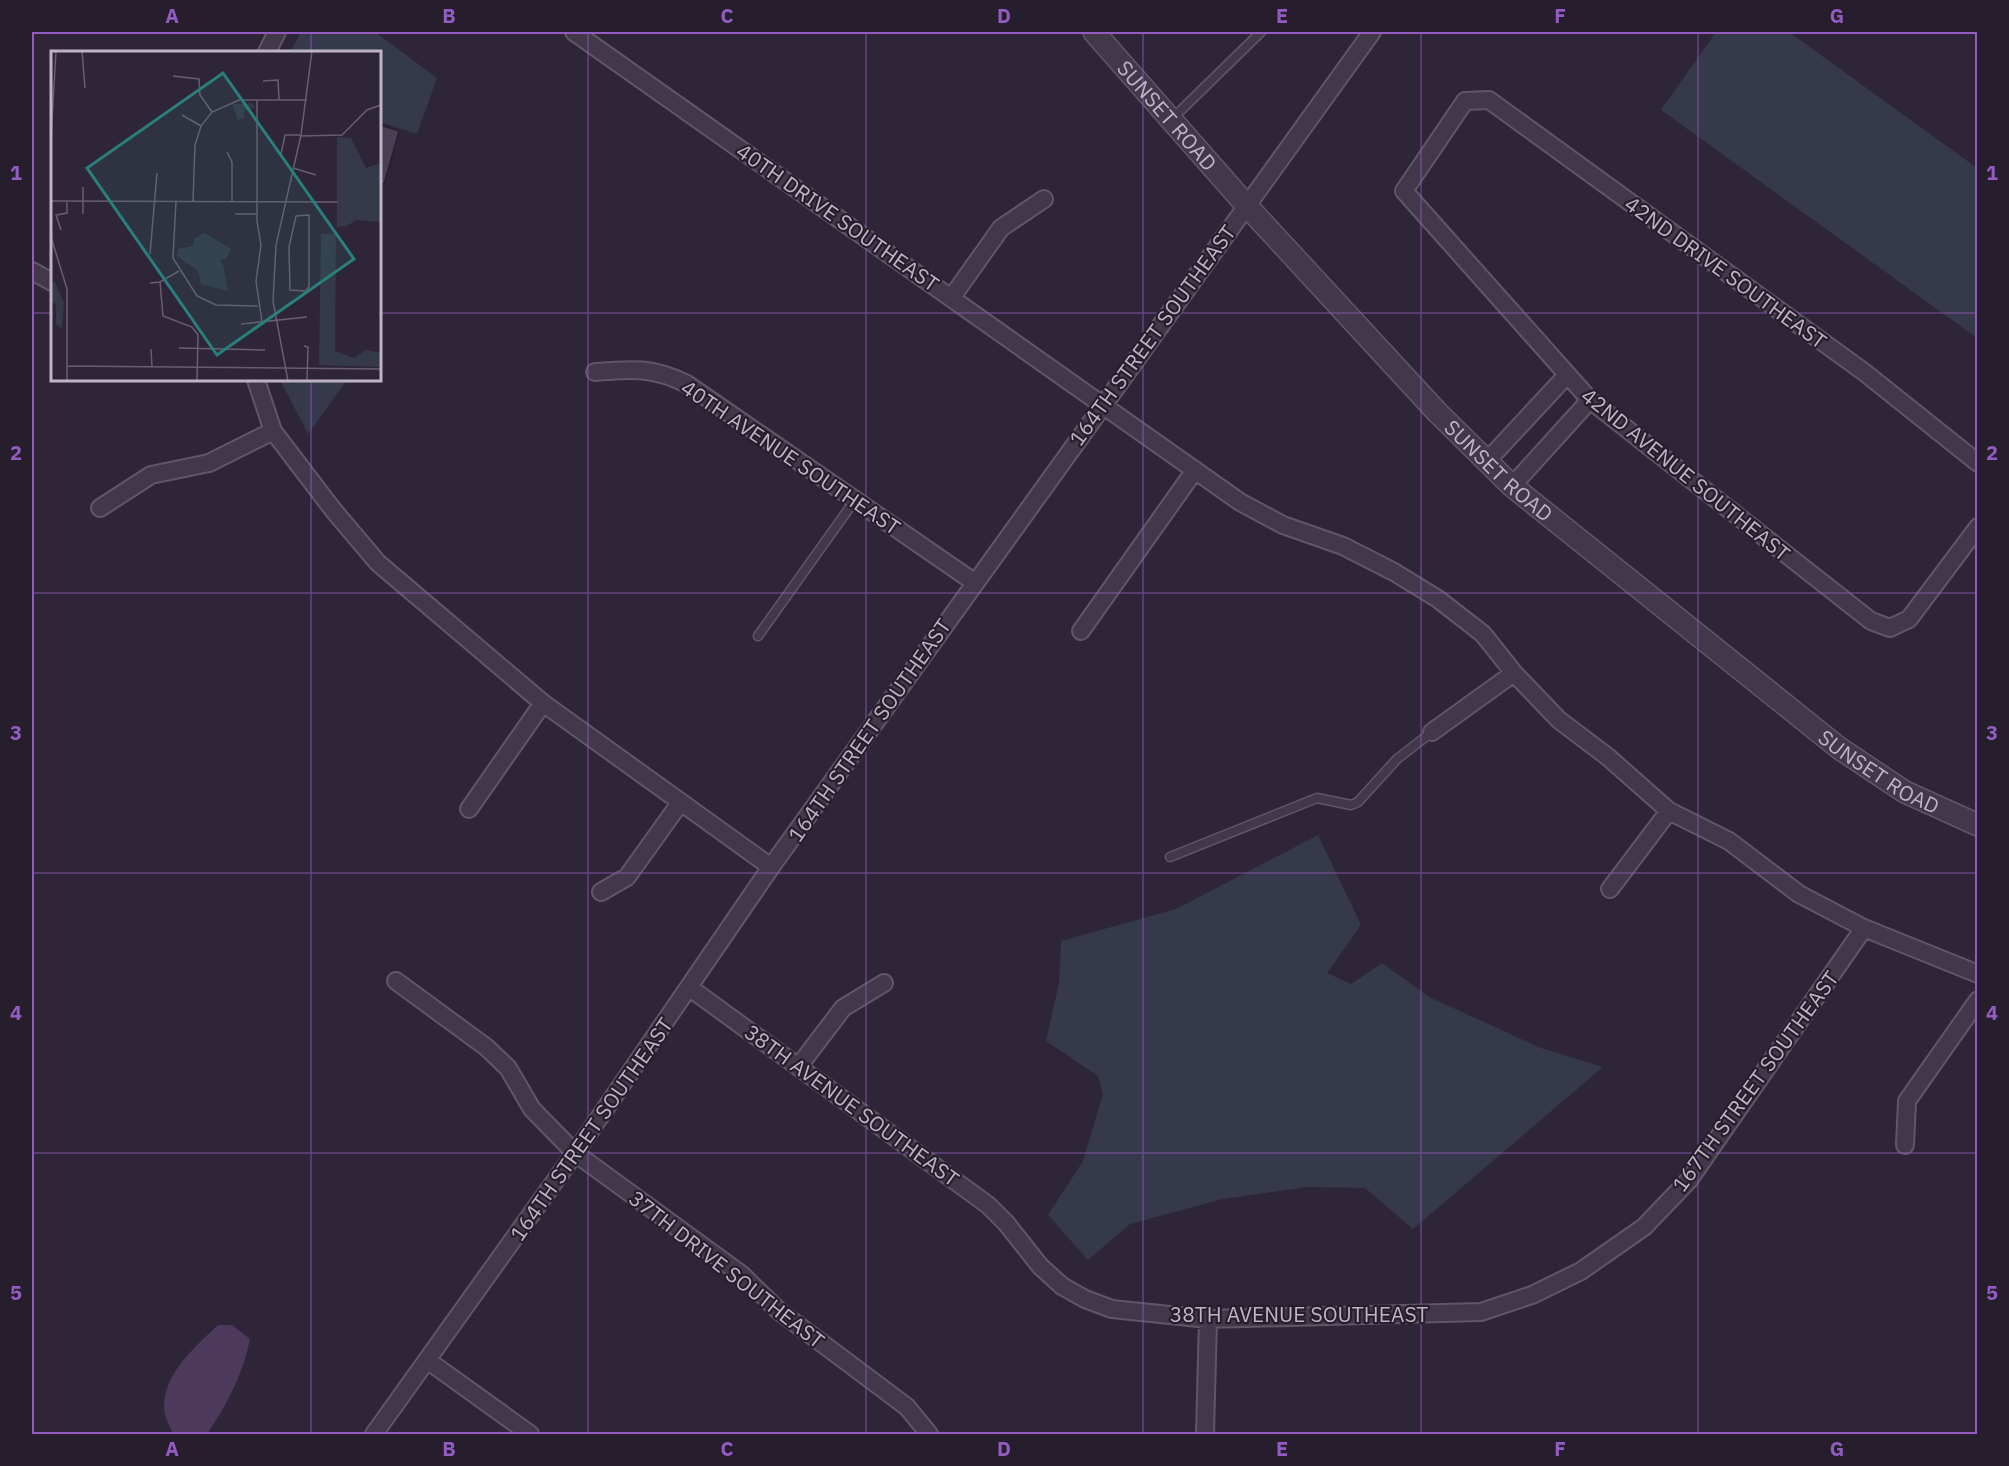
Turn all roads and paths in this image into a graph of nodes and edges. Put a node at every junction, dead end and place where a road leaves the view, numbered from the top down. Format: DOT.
graph roads {
  1 [pos="277,32"];
  2 [pos="574,32"];
  3 [pos="1094,32"];
  4 [pos="1261,32"];
  5 [pos="1372,32"];
  6 [pos="268,51"];
  7 [pos="1465,101"];
  8 [pos="1171,119"];
  9 [pos="1044,199"];
  10 [pos="1246,206"];
  11 [pos="32,271"];
  12 [pos="51,281"];
  13 [pos="952,297"];
  14 [pos="595,372"];
  15 [pos="1567,375"];
  16 [pos="256,381"];
  17 [pos="1590,400"];
  18 [pos="1102,403"];
  19 [pos="273,431"];
  20 [pos="1487,461"];
  21 [pos="1977,463"];
  22 [pos="1196,470"];
  23 [pos="1512,486"];
  24 [pos="855,500"];
  25 [pos="100,508"];
  26 [pos="1977,526"];
  27 [pos="974,582"];
  28 [pos="1081,631"];
  29 [pos="758,636"];
  30 [pos="1514,673"];
  31 [pos="543,703"];
  32 [pos="1432,732"];
  33 [pos="680,802"];
  34 [pos="469,809"];
  35 [pos="1670,811"];
  36 [pos="1977,825"];
  37 [pos="1170,857"];
  38 [pos="771,867"];
  39 [pos="1610,889"];
  40 [pos="601,892"];
  41 [pos="1864,928"];
  42 [pos="1977,974"];
  43 [pos="396,981"];
  44 [pos="884,983"];
  45 [pos="690,988"];
  46 [pos="1977,1000"];
  47 [pos="799,1066"];
  48 [pos="1905,1145"];
  49 [pos="575,1153"];
  50 [pos="1581,1271"];
  51 [pos="1208,1319"];
  52 [pos="427,1360"];
  53 [pos="374,1434"];
  54 [pos="530,1434"];
  55 [pos="929,1434"];
  56 [pos="1205,1434"];
  1 -- 6 [label="street"];
  2 -- 13 [label="street, 40TH DRIVE SOUTHEAST"];
  3 -- 8 [label="street, SUNSET ROAD"];
  4 -- 8 [label="lane"];
  5 -- 10 [label="street, 164TH STREET SOUTHEAST"];
  7 -- 15 [label="street, 42ND AVENUE SOUTHEAST"];
  7 -- 21 [label="street, 42ND DRIVE SOUTHEAST"];
  8 -- 10 [label="street, SUNSET ROAD"];
  9 -- 13 [label="street"];
  10 -- 18 [label="street, 164TH STREET SOUTHEAST"];
  10 -- 20 [label="street, SUNSET ROAD"];
  11 -- 12 [label="street"];
  13 -- 18 [label="street, 40TH DRIVE SOUTHEAST"];
  14 -- 24 [label="street, 40TH AVENUE SOUTHEAST"];
  15 -- 17 [label="street, 42ND AVENUE SOUTHEAST"];
  15 -- 20 [label="street"];
  16 -- 19 [label="street"];
  17 -- 23 [label="street"];
  17 -- 26 [label="street, 42ND AVENUE SOUTHEAST"];
  18 -- 22 [label="street, 40TH DRIVE SOUTHEAST"];
  18 -- 27 [label="street, 164TH STREET SOUTHEAST"];
  19 -- 25 [label="street"];
  19 -- 31 [label="street"];
  20 -- 23 [label="street, SUNSET ROAD"];
  22 -- 28 [label="street"];
  22 -- 30 [label="street, 40TH DRIVE SOUTHEAST"];
  23 -- 36 [label="street, SUNSET ROAD"];
  24 -- 27 [label="street, 40TH AVENUE SOUTHEAST"];
  24 -- 29 [label="lane"];
  27 -- 38 [label="street, 164TH STREET SOUTHEAST"];
  30 -- 32 [label="street"];
  30 -- 35 [label="street, 40TH DRIVE SOUTHEAST"];
  31 -- 33 [label="street"];
  31 -- 34 [label="street"];
  32 -- 37 [label="lane"];
  33 -- 38 [label="street"];
  33 -- 40 [label="street"];
  35 -- 39 [label="street"];
  35 -- 41 [label="street, 40TH DRIVE SOUTHEAST"];
  38 -- 45 [label="street, 164TH STREET SOUTHEAST"];
  41 -- 42 [label="street, 40TH DRIVE SOUTHEAST"];
  41 -- 50 [label="street, 167TH STREET SOUTHEAST"];
  43 -- 49 [label="street, 37TH DRIVE SOUTHEAST"];
  44 -- 47 [label="street"];
  45 -- 47 [label="street, 38TH AVENUE SOUTHEAST"];
  45 -- 49 [label="street, 164TH STREET SOUTHEAST"];
  46 -- 48 [label="street"];
  47 -- 51 [label="street, 38TH AVENUE SOUTHEAST"];
  49 -- 52 [label="street, 164TH STREET SOUTHEAST"];
  49 -- 55 [label="street, 37TH DRIVE SOUTHEAST"];
  50 -- 51 [label="street, 38TH AVENUE SOUTHEAST"];
  51 -- 56 [label="street"];
  52 -- 53 [label="street, 164TH STREET SOUTHEAST"];
  52 -- 54 [label="street"];
}
